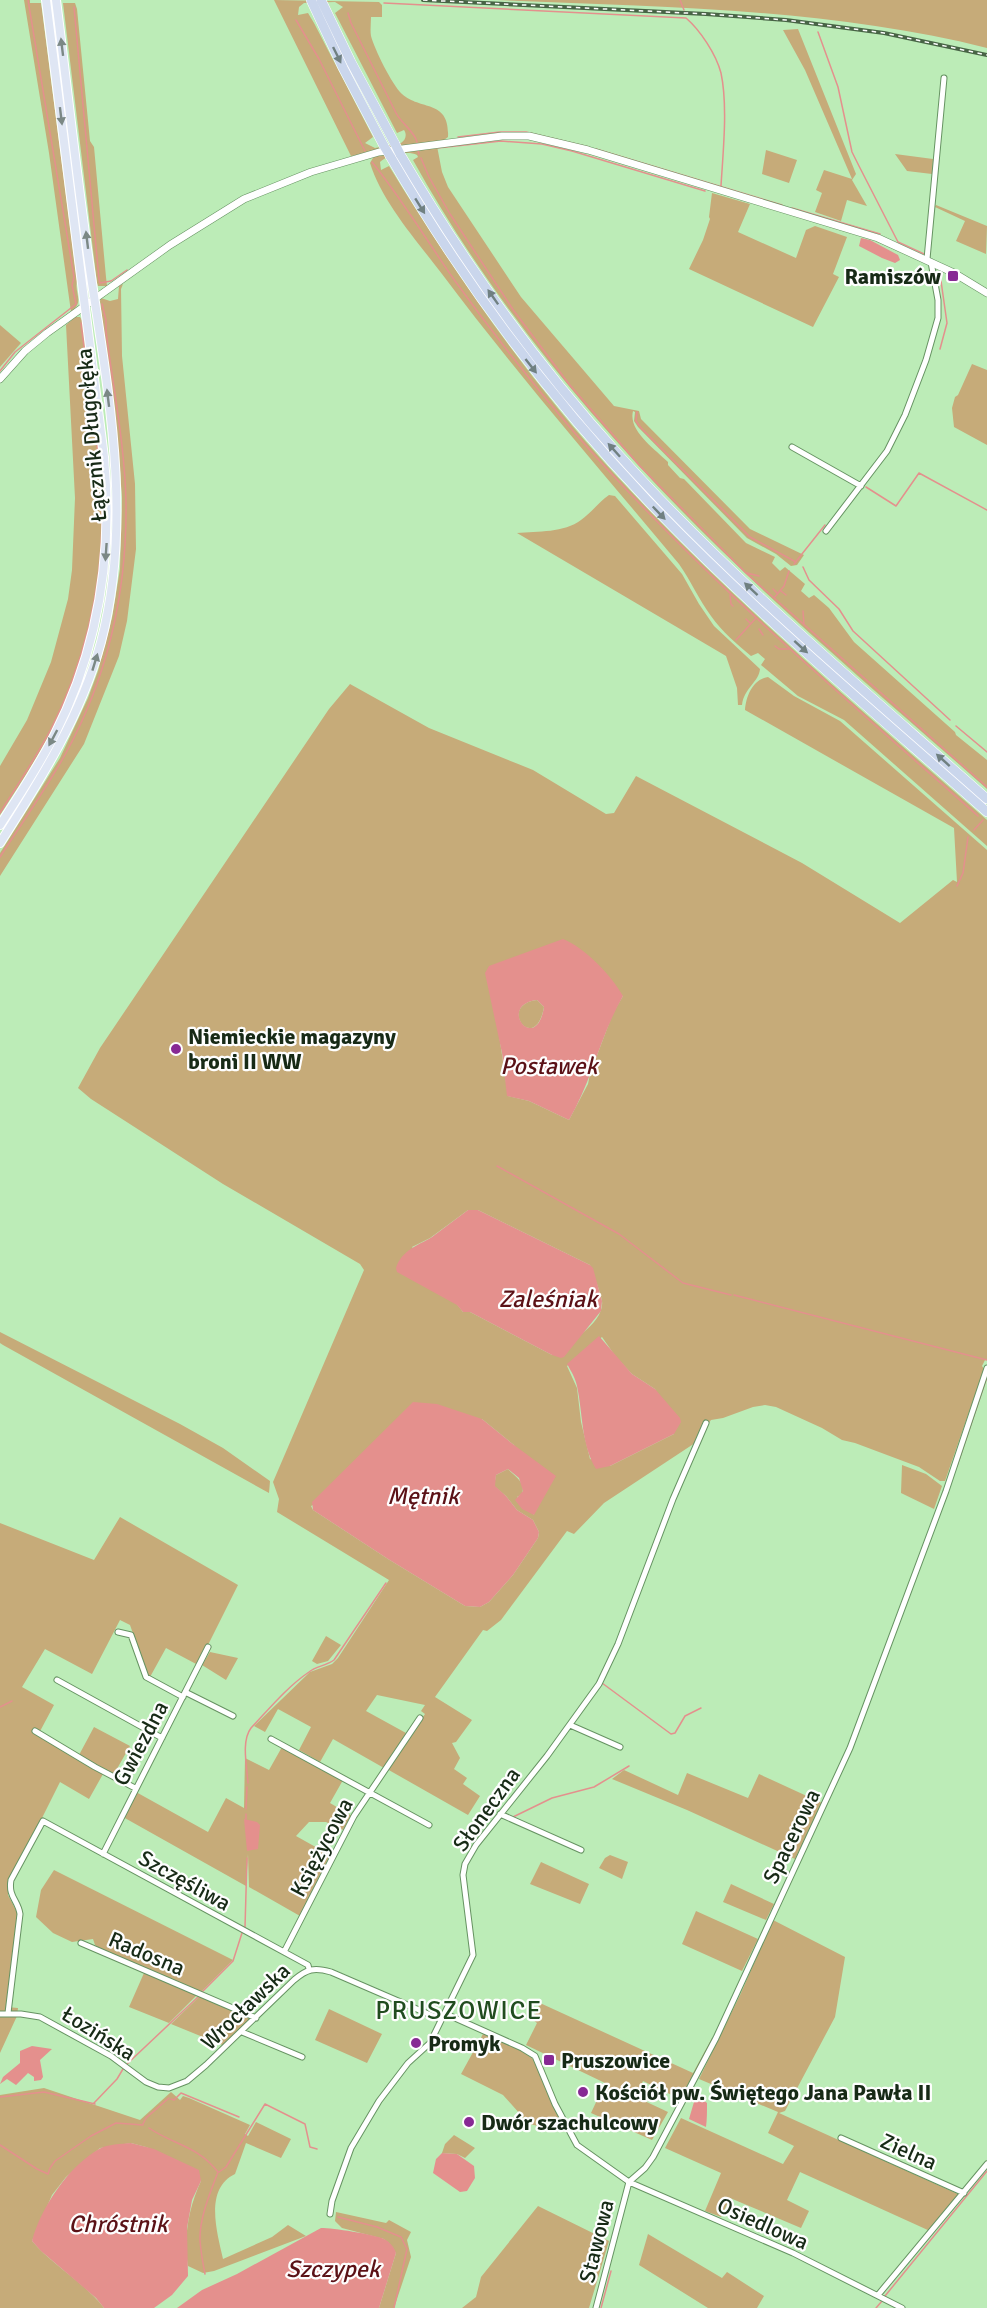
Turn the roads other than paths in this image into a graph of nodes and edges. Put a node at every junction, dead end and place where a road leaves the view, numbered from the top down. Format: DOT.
graph roads {
  1 [pos="46,0"];
  2 [pos="56,0"];
  3 [pos="316,1"];
  4 [pos="944,78"];
  5 [pos="395,155"];
  6 [pos="929,261"];
  7 [pos="987,293"];
  8 [pos="94,298"];
  9 [pos="85,306"];
  10 [pos="0,379"];
  11 [pos="792,447"];
  12 [pos="861,486"];
  13 [pos="825,531"];
  14 [pos="987,799"];
  15 [pos="987,812"];
  16 [pos="0,825"];
  17 [pos="0,843"];
  18 [pos="987,1368"];
  19 [pos="706,1423"];
  20 [pos="118,1632"];
  21 [pos="208,1647"];
  22 [pos="57,1680"];
  23 [pos="184,1694"];
  24 [pos="233,1716"];
  25 [pos="420,1718"];
  26 [pos="570,1725"];
  27 [pos="35,1731"];
  28 [pos="162,1738"];
  29 [pos="271,1740"];
  30 [pos="620,1747"];
  31 [pos="135,1788"];
  32 [pos="369,1792"];
  33 [pos="500,1815"];
  34 [pos="429,1826"];
  35 [pos="580,1850"];
  36 [pos="103,1854"];
  37 [pos="81,1943"];
  38 [pos="284,1952"];
  39 [pos="309,1969"];
  40 [pos="8,2013"];
  41 [pos="0,2014"];
  42 [pos="446,2014"];
  43 [pos="256,2019"];
  44 [pos="440,2019"];
  45 [pos="242,2032"];
  46 [pos="302,2057"];
  47 [pos="177,2086"];
  48 [pos="841,2138"];
  49 [pos="987,2164"];
  50 [pos="629,2182"];
  51 [pos="964,2193"];
  52 [pos="330,2214"];
  53 [pos="880,2296"];
  54 [pos="596,2308"];
  55 [pos="902,2308"];
  1 -- 9 [label="main road, Łącznik Długołęka, one-way"];
  8 -- 2 [label="main road, Łącznik Długołęka, one-way"];
  3 -- 5 [label="highway, bridge"];
  4 -- 6 [label="street"];
  14 -- 5 [label="highway, one-way"];
  5 -- 15 [label="highway, one-way"];
  6 -- 7 [label="street"];
  6 -- 8 [label="street"];
  6 -- 12 [label="street"];
  8 -- 9 [label="street"];
  17 -- 8 [label="main road, Łącznik Długołęka, one-way"];
  9 -- 10 [label="street"];
  9 -- 16 [label="main road, Łącznik Długołęka, one-way"];
  11 -- 12 [label="street"];
  12 -- 13 [label="street"];
  18 -- 50 [label="street, Spacerowa"];
  19 -- 26 [label="street, Słoneczna"];
  20 -- 23 [label="street"];
  21 -- 23 [label="street, Gwiezdna"];
  22 -- 28 [label="street"];
  23 -- 24 [label="street"];
  23 -- 28 [label="street, Gwiezdna"];
  25 -- 32 [label="street"];
  26 -- 30 [label="street"];
  26 -- 33 [label="street, Słoneczna"];
  27 -- 31 [label="street"];
  28 -- 31 [label="street, Gwiezdna"];
  29 -- 32 [label="street, Księżycowa"];
  31 -- 36 [label="street, Gwiezdna"];
  32 -- 34 [label="street"];
  32 -- 38 [label="street, Księżycowa"];
  33 -- 35 [label="street"];
  33 -- 42 [label="street, Słoneczna"];
  36 -- 38 [label="street, Szczęśliwa"];
  36 -- 40 [label="street, Szczęśliwa"];
  37 -- 43 [label="street, Radosna"];
  38 -- 39 [label="street, Szczęśliwa"];
  39 -- 43 [label="street, Wrocławska"];
  39 -- 44 [label="street, Wrocławska"];
  40 -- 41 [label="street, Łozińska"];
  40 -- 47 [label="street, Łozińska"];
  42 -- 44 [label="street, Słoneczna"];
  42 -- 50 [label="street, Osiedlowa"];
  43 -- 45 [label="street, Wrocławska"];
  44 -- 52 [label="street, Słoneczna"];
  45 -- 46 [label="street"];
  45 -- 47 [label="street, Wrocławska"];
  48 -- 51 [label="street, Zielna"];
  49 -- 51 [label="street"];
  50 -- 53 [label="street, Osiedlowa"];
  50 -- 54 [label="street, Stawowa"];
  51 -- 53 [label="street"];
  53 -- 55 [label="street, Osiedlowa"];
}
